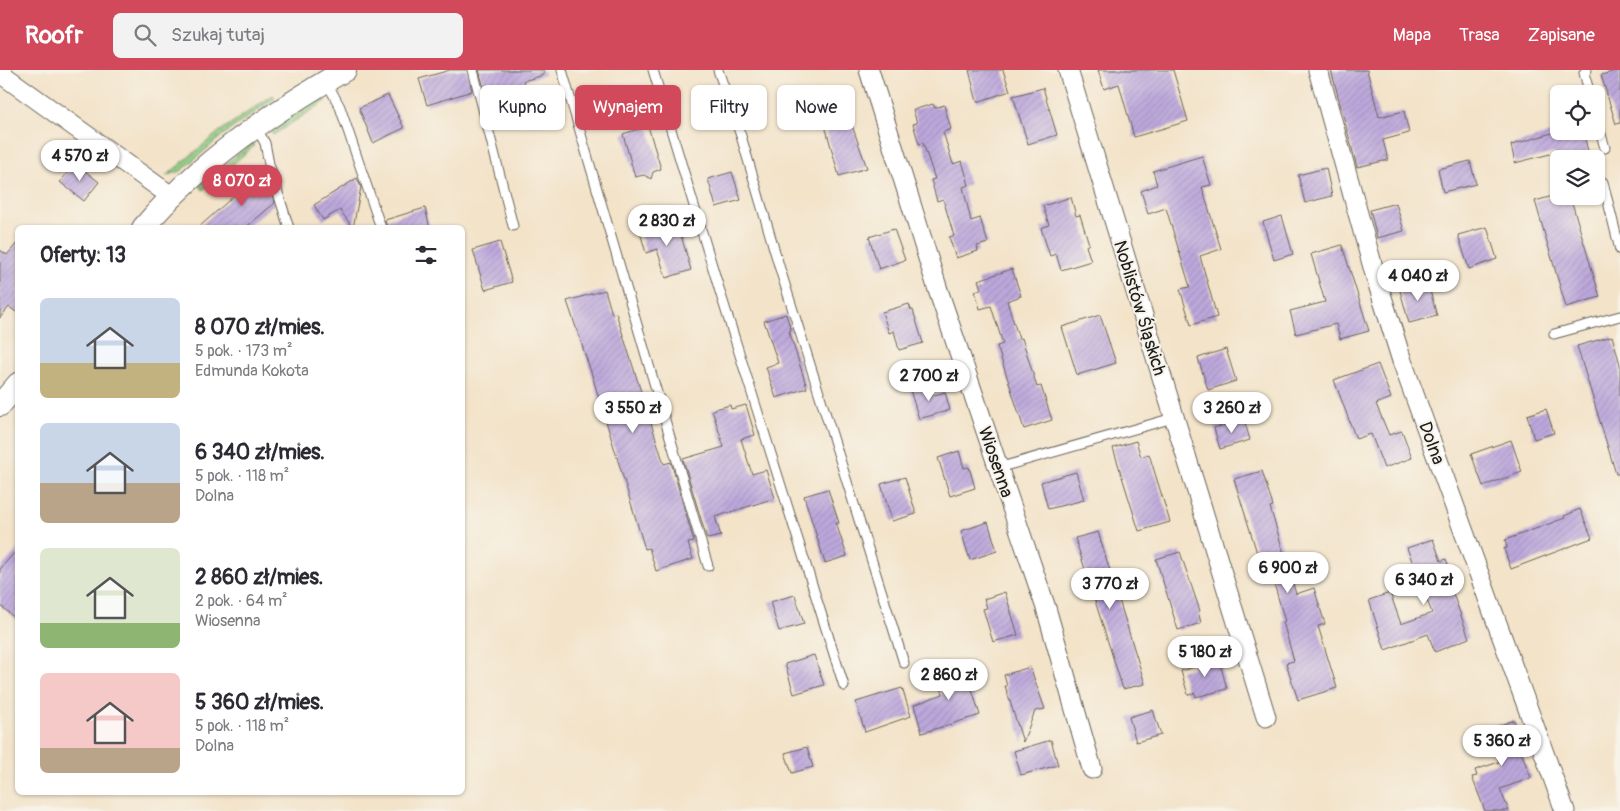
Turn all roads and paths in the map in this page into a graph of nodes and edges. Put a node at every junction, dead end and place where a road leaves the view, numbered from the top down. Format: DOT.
graph roads {
  1 [pos="473,70"];
  2 [pos="562,70"];
  3 [pos="653,70"];
  4 [pos="718,70"];
  5 [pos="869,70"];
  6 [pos="1068,70"];
  7 [pos="1318,70"];
  8 [pos="1587,70"];
  9 [pos="0,72"];
  10 [pos="336,75"];
  11 [pos="1587,85"];
  12 [pos="255,126"];
  13 [pos="1603,140"];
  14 [pos="1605,148"];
  15 [pos="1605,186"];
  16 [pos="171,196"];
  17 [pos="145,225"];
  18 [pos="288,225"];
  19 [pos="380,225"];
  20 [pos="513,226"];
  21 [pos="1620,250"];
  22 [pos="1620,316"];
  23 [pos="1554,334"];
  24 [pos="15,388"];
  25 [pos="0,406"];
  26 [pos="1173,418"];
  27 [pos="998,468"];
  28 [pos="708,566"];
  29 [pos="904,663"];
  30 [pos="844,686"];
  31 [pos="1266,718"];
  32 [pos="1092,769"];
  33 [pos="1565,811"];
  1 -- 20 [label="lane"];
  2 -- 28 [label="lane"];
  3 -- 30 [label="lane"];
  4 -- 29 [label="lane"];
  5 -- 27 [label="street, Wiosenna"];
  6 -- 26 [label="street, Noblistów Śląskich"];
  7 -- 33 [label="street, Dolna"];
  8 -- 11 [label="lane"];
  9 -- 16 [label="street"];
  10 -- 12 [label="street"];
  10 -- 19 [label="lane"];
  12 -- 16 [label="street"];
  12 -- 18 [label="lane"];
  13 -- 14 [label="lane"];
  15 -- 21 [label="lane"];
  16 -- 17 [label="street"];
  22 -- 23 [label="lane"];
  24 -- 25 [label="street"];
  26 -- 27 [label="lane"];
  26 -- 31 [label="street, Noblistów Śląskich"];
  27 -- 32 [label="street, Wiosenna"];
}
